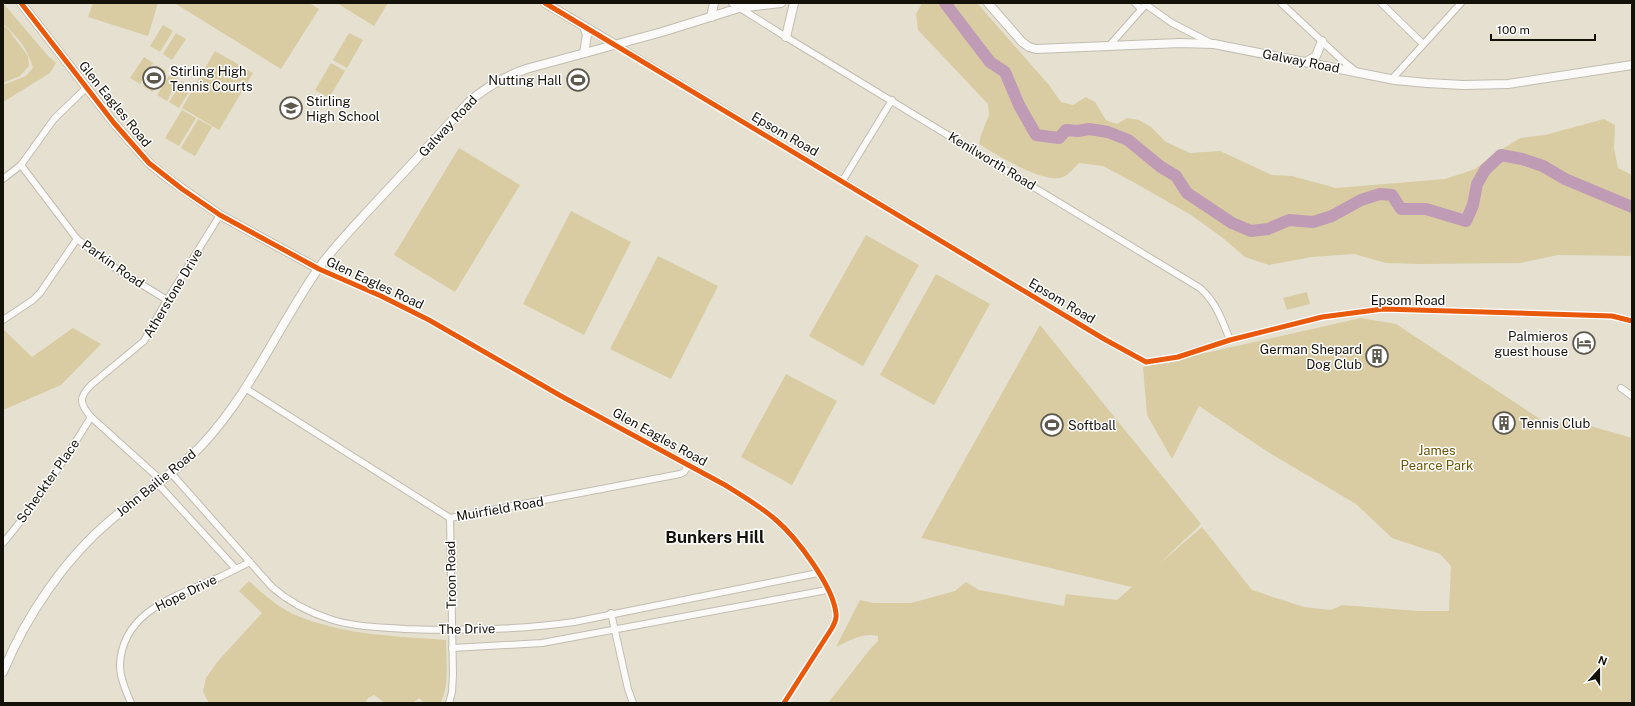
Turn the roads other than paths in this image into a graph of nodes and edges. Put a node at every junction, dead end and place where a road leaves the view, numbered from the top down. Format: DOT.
graph roads {
  1 [pos="21,3"];
  2 [pos="545,3"];
  3 [pos="714,3"];
  4 [pos="781,3"];
  5 [pos="794,3"];
  6 [pos="988,3"];
  7 [pos="1135,3"];
  8 [pos="1281,3"];
  9 [pos="1381,3"];
  10 [pos="1460,3"];
  11 [pos="1144,5"];
  12 [pos="736,6"];
  13 [pos="711,17"];
  14 [pos="584,26"];
  15 [pos="786,37"];
  16 [pos="1322,41"];
  17 [pos="1214,44"];
  18 [pos="1423,44"];
  19 [pos="616,45"];
  20 [pos="1109,46"];
  21 [pos="584,53"];
  22 [pos="1306,62"];
  23 [pos="1632,65"];
  24 [pos="1357,72"];
  25 [pos="1392,79"];
  26 [pos="87,87"];
  27 [pos="892,100"];
  28 [pos="21,165"];
  29 [pos="3,179"];
  30 [pos="843,180"];
  31 [pos="220,214"];
  32 [pos="77,239"];
  33 [pos="319,269"];
  34 [pos="167,300"];
  35 [pos="3,320"];
  36 [pos="1632,321"];
  37 [pos="1230,340"];
  38 [pos="245,388"];
  39 [pos="1621,388"];
  40 [pos="1632,396"];
  41 [pos="91,417"];
  42 [pos="689,465"];
  43 [pos="171,473"];
  44 [pos="160,482"];
  45 [pos="450,518"];
  46 [pos="3,543"];
  47 [pos="250,562"];
  48 [pos="236,569"];
  49 [pos="818,573"];
  50 [pos="827,590"];
  51 [pos="611,614"];
  52 [pos="452,631"];
  53 [pos="614,631"];
  54 [pos="452,648"];
  55 [pos="3,672"];
  56 [pos="131,703"];
  57 [pos="449,703"];
  58 [pos="633,703"];
  59 [pos="784,703"];
  1 -- 26 [label="street, Glen Eagles Road"];
  2 -- 14 [label="street, Epsom Road"];
  3 -- 13 [label="street"];
  4 -- 12 [label="street, Galway Road"];
  5 -- 15 [label="street"];
  6 -- 20 [label="street, Galway Road"];
  7 -- 11 [label="street"];
  8 -- 16 [label="street"];
  9 -- 18 [label="street"];
  10 -- 18 [label="street"];
  11 -- 17 [label="street"];
  11 -- 20 [label="street"];
  12 -- 13 [label="street, Galway Road"];
  12 -- 15 [label="street, Kenilworth Road"];
  13 -- 19 [label="street, Galway Road"];
  14 -- 19 [label="street, Epsom Road"];
  14 -- 21 [label="street"];
  15 -- 27 [label="street, Kenilworth Road"];
  16 -- 22 [label="street"];
  16 -- 24 [label="street"];
  17 -- 20 [label="street, Galway Road"];
  17 -- 22 [label="street, Galway Road"];
  18 -- 25 [label="street"];
  19 -- 21 [label="street, Galway Road"];
  19 -- 30 [label="street, Epsom Road"];
  21 -- 33 [label="street, Galway Road"];
  22 -- 24 [label="street, Galway Road"];
  23 -- 25 [label="street, Galway Road"];
  24 -- 25 [label="street, Galway Road"];
  26 -- 28 [label="street"];
  26 -- 31 [label="street, Glen Eagles Road"];
  27 -- 30 [label="street"];
  27 -- 37 [label="street, Kenilworth Road"];
  28 -- 29 [label="street"];
  28 -- 32 [label="street, Parkin Road"];
  30 -- 37 [label="street, Epsom Road"];
  31 -- 33 [label="street, Glen Eagles Road"];
  31 -- 34 [label="street, Atherstone Drive"];
  32 -- 34 [label="street, Parkin Road"];
  32 -- 35 [label="street"];
  33 -- 38 [label="street, John Bailie Road"];
  33 -- 42 [label="street, Glen Eagles Road"];
  34 -- 41 [label="street, Atherstone Drive"];
  36 -- 37 [label="street, Epsom Road"];
  38 -- 43 [label="street, John Bailie Road"];
  38 -- 45 [label="street, Muirfield Road"];
  39 -- 40 [label="street"];
  41 -- 44 [label="street"];
  41 -- 46 [label="street, Scheckter Place"];
  42 -- 45 [label="street, Muirfield Road"];
  42 -- 49 [label="street, Glen Eagles Road"];
  43 -- 44 [label="street, John Bailie Road"];
  43 -- 47 [label="street, The Drive"];
  44 -- 48 [label="street"];
  44 -- 55 [label="street, John Bailie Road"];
  45 -- 52 [label="street, Troon Road"];
  47 -- 48 [label="street, Hope Drive"];
  47 -- 52 [label="street, The Drive"];
  48 -- 56 [label="street, Hope Drive"];
  49 -- 50 [label="street, Glen Eagles Road"];
  49 -- 51 [label="street, The Drive"];
  50 -- 53 [label="street, The Drive"];
  50 -- 59 [label="street, Glen Eagles Road"];
  51 -- 52 [label="street, The Drive"];
  51 -- 53 [label="street"];
  52 -- 54 [label="street, Troon Road"];
  53 -- 54 [label="street, The Drive"];
  53 -- 58 [label="street"];
  54 -- 57 [label="street, Troon Road"];
}
